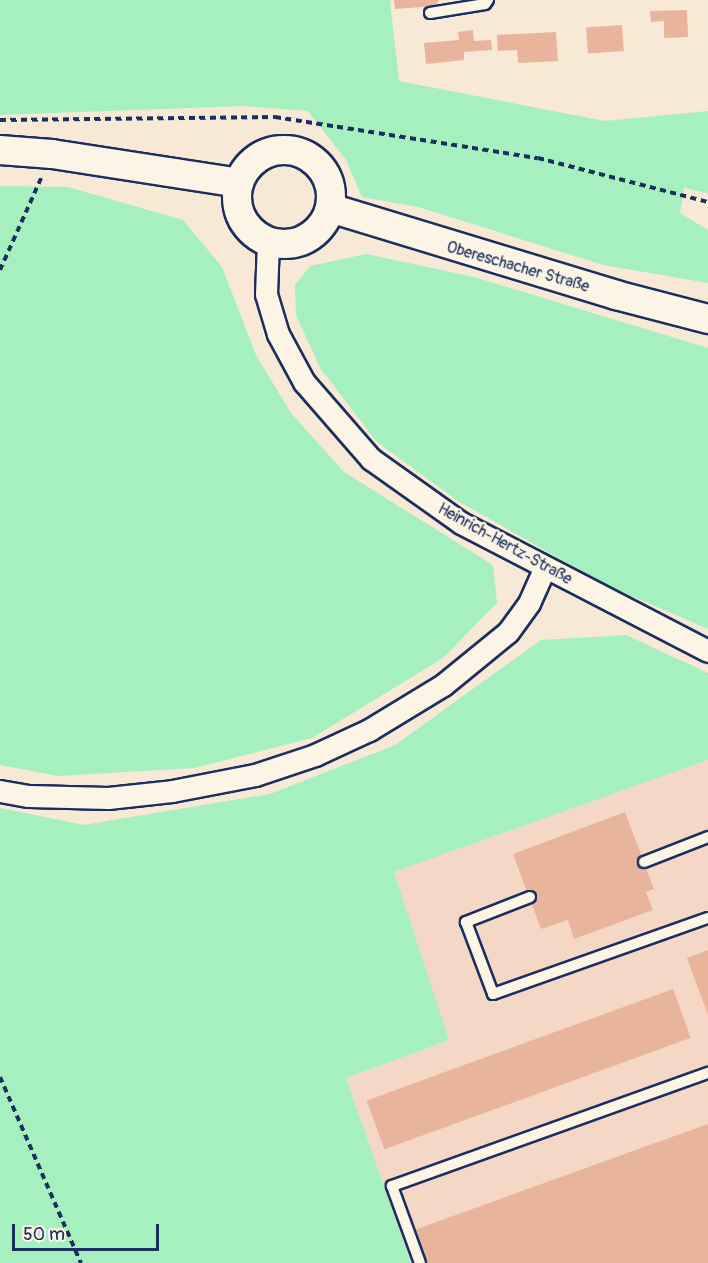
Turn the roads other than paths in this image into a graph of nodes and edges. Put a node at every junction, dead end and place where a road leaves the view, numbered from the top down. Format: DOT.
graph roads {
  1 [pos="488,0"];
  2 [pos="430,14"];
  3 [pos="0,150"];
  4 [pos="239,183"];
  5 [pos="330,208"];
  6 [pos="268,242"];
  7 [pos="708,319"];
  8 [pos="545,567"];
  9 [pos="708,651"];
  10 [pos="0,791"];
  11 [pos="708,837"];
  12 [pos="644,862"];
  13 [pos="530,897"];
  14 [pos="708,918"];
  15 [pos="708,1072"];
  16 [pos="420,1263"];
  1 -- 2 [label="lane"];
  3 -- 4 [label="main road"];
  4 -- 5 [label="main road"];
  4 -- 6 [label="main road"];
  5 -- 6 [label="main road"];
  5 -- 7 [label="main road, Obereschacher Straße"];
  6 -- 8 [label="street, Heinrich-Hertz-Straße"];
  8 -- 9 [label="street, Heinrich-Hertz-Straße"];
  8 -- 10 [label="street"];
  11 -- 12 [label="lane"];
  13 -- 14 [label="lane"];
  15 -- 16 [label="lane"];
}
